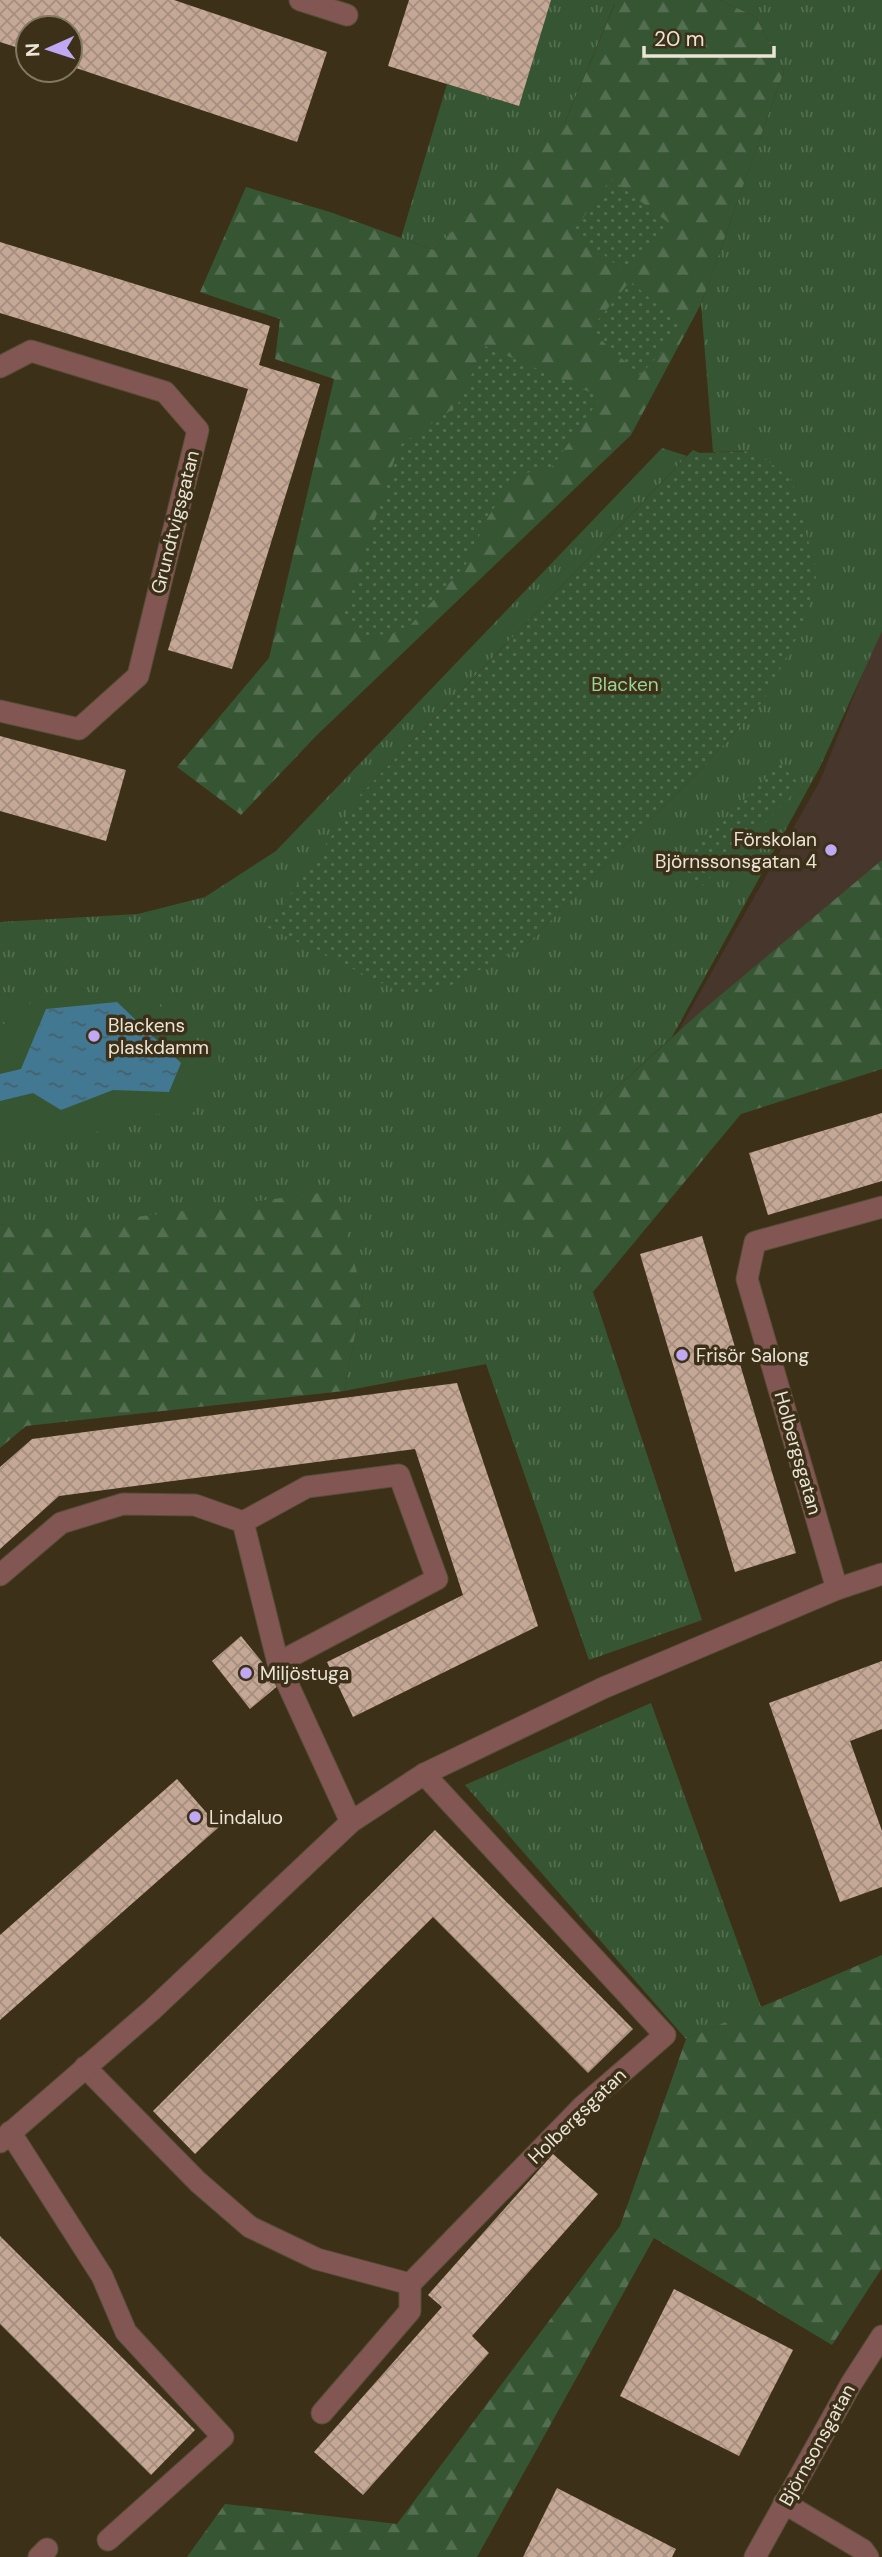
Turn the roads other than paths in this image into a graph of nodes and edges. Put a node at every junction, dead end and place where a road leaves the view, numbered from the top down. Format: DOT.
graph roads {
  1 [pos="300,0"];
  2 [pos="347,15"];
  3 [pos="0,367"];
  4 [pos="0,711"];
  5 [pos="882,1207"];
  6 [pos="243,1522"];
  7 [pos="0,1574"];
  8 [pos="882,1574"];
  9 [pos="837,1589"];
  10 [pos="278,1663"];
  11 [pos="424,1774"];
  12 [pos="351,1822"];
  13 [pos="85,2067"];
  14 [pos="5,2137"];
  15 [pos="410,2284"];
  16 [pos="882,2336"];
  17 [pos="322,2413"];
  18 [pos="784,2503"];
  19 [pos="108,2540"];
  20 [pos="871,2551"];
  21 [pos="755,2557"];
  1 -- 2 [label="street"];
  3 -- 4 [label="street, Grundtvigsgatan"];
  5 -- 9 [label="street, Holbergsgatan"];
  6 -- 7 [label="street"];
  6 -- 10 [label="street"];
  6 -- 10 [label="street"];
  8 -- 9 [label="street"];
  9 -- 11 [label="street"];
  10 -- 12 [label="street"];
  11 -- 12 [label="street"];
  11 -- 15 [label="street, Holbergsgatan"];
  12 -- 13 [label="street"];
  13 -- 14 [label="street"];
  13 -- 15 [label="street"];
  14 -- 19 [label="street"];
  15 -- 17 [label="street"];
  16 -- 18 [label="street, Björnsonsgatan"];
  18 -- 20 [label="street"];
  18 -- 21 [label="street, Björnsonsgatan"];
}
